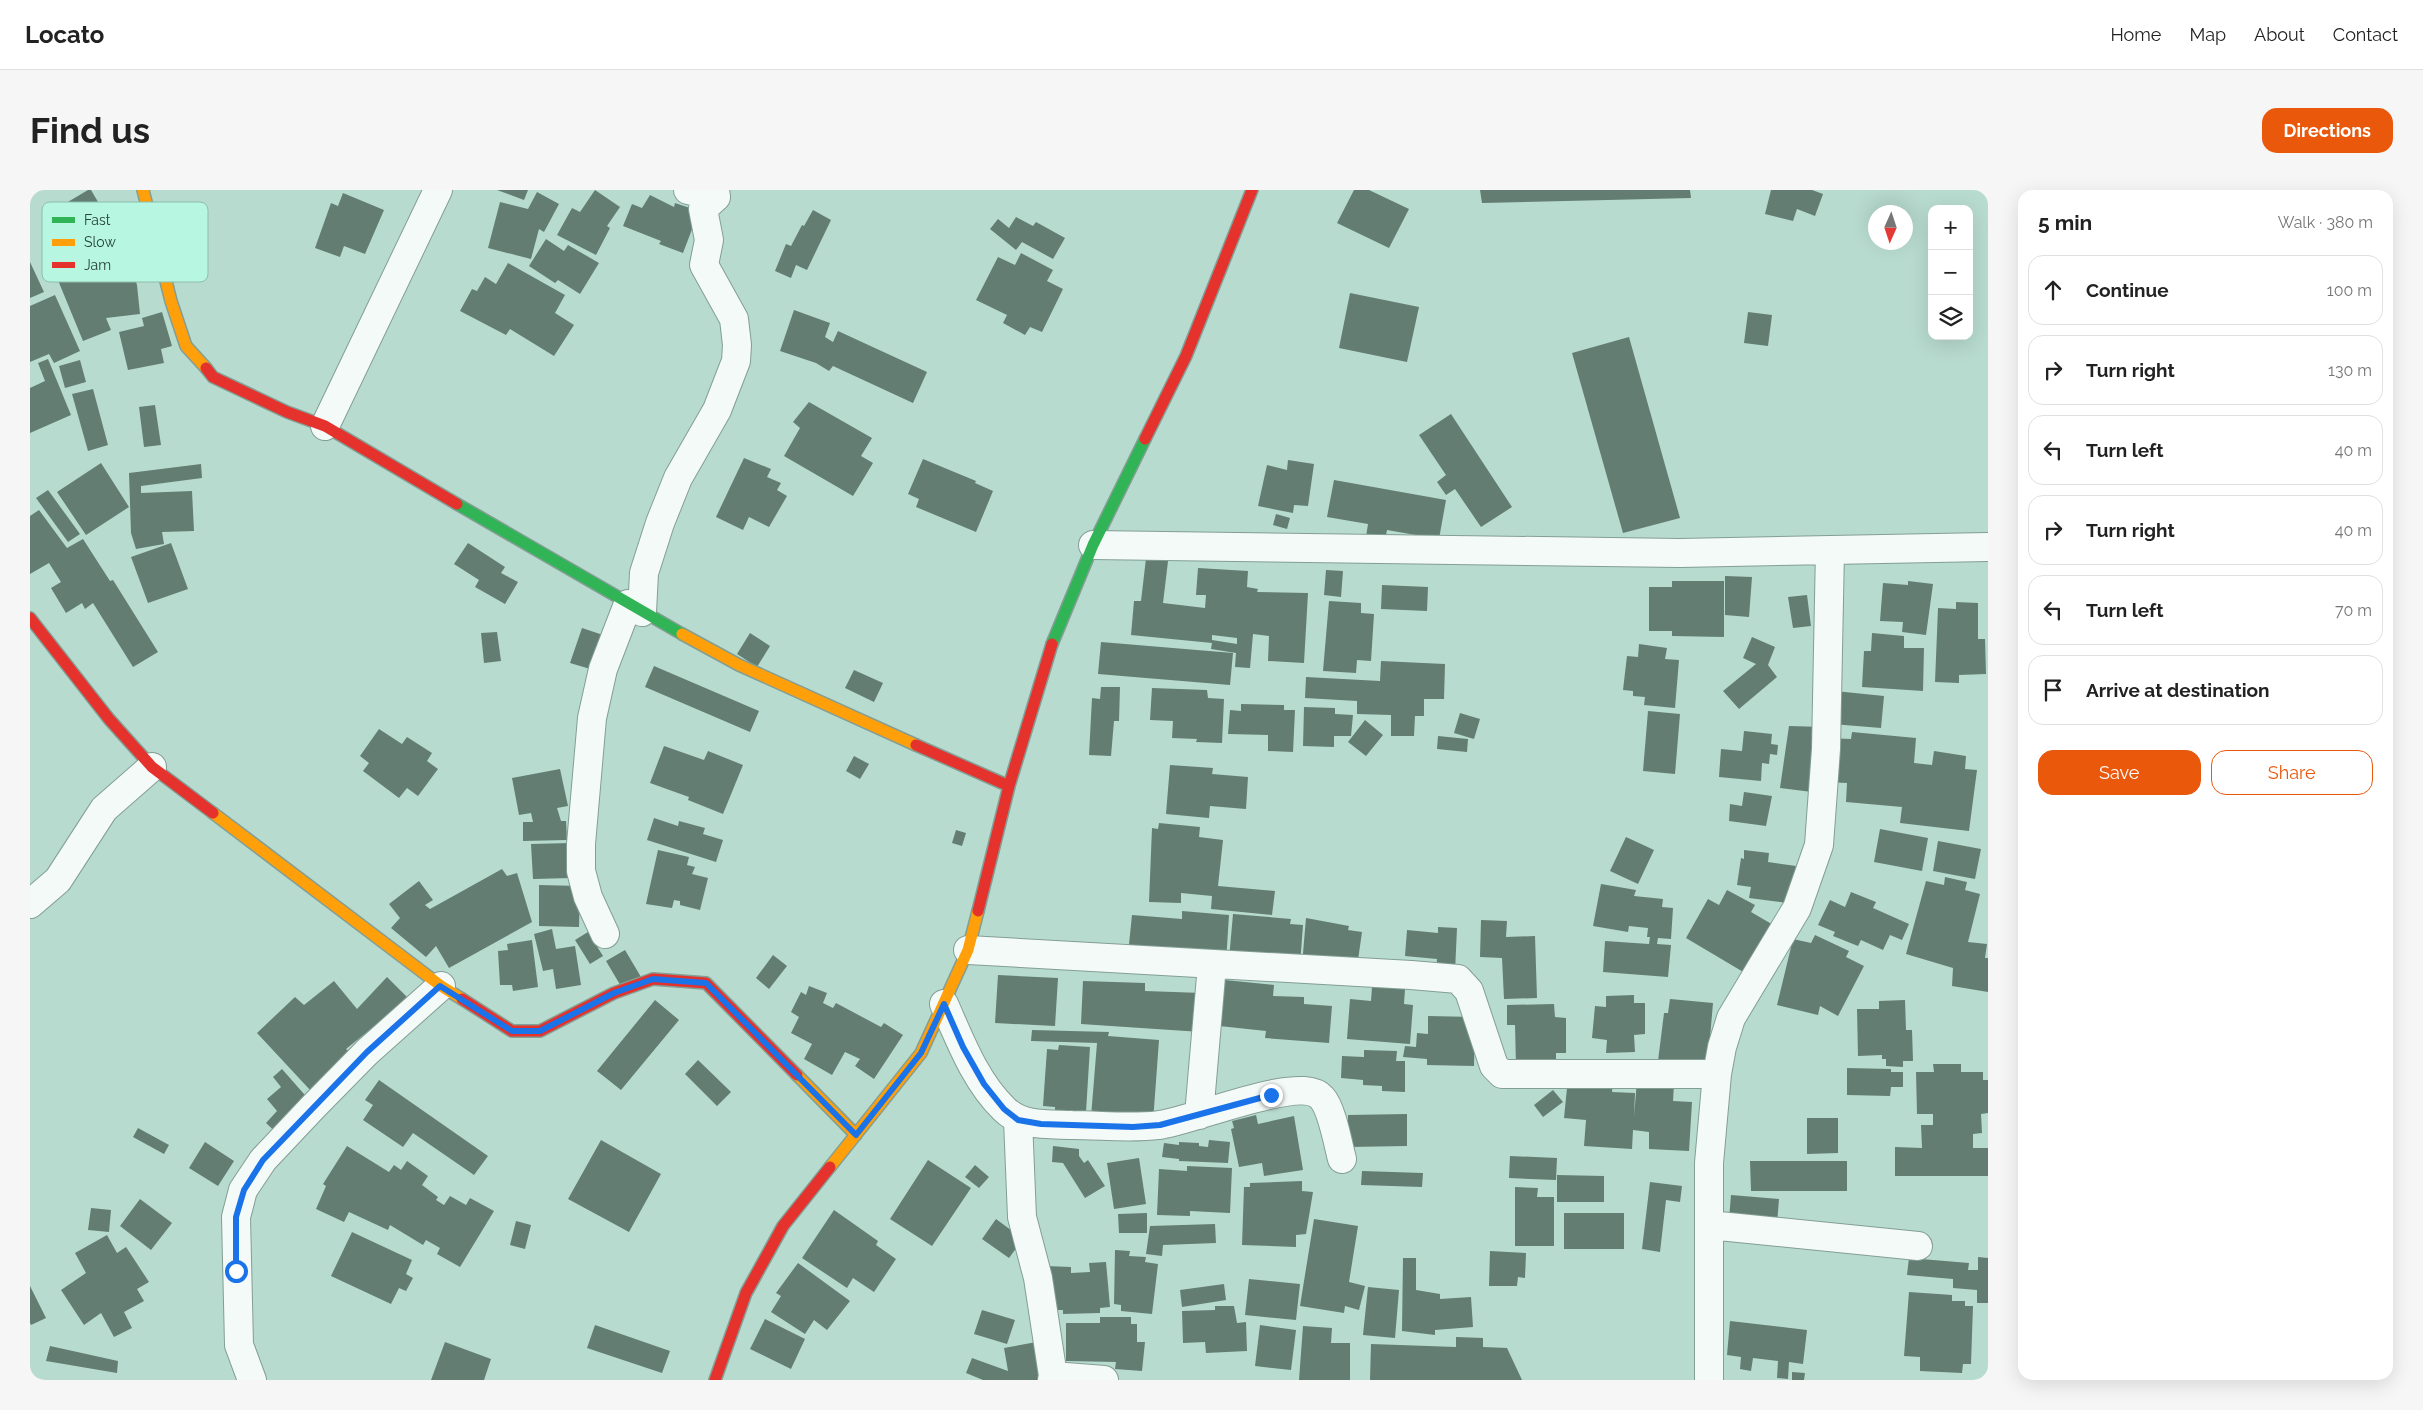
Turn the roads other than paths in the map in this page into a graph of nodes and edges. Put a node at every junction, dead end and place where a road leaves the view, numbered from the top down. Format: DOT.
graph roads {
  1 [pos="438,190"];
  2 [pos="688,190"];
  3 [pos="1252,190"];
  4 [pos="715,193"];
  5 [pos="166,282"];
  6 [pos="325,426"];
  7 [pos="1093,545"];
  8 [pos="1988,547"];
  9 [pos="1830,550"];
  10 [pos="635,608"];
  11 [pos="30,618"];
  12 [pos="152,767"];
  13 [pos="1009,786"];
  14 [pos="30,904"];
  15 [pos="605,934"];
  16 [pos="968,950"];
  17 [pos="1212,965"];
  18 [pos="440,986"];
  19 [pos="944,1004"];
  20 [pos="1718,1074"];
  21 [pos="1199,1115"];
  22 [pos="1018,1120"];
  23 [pos="856,1135"];
  24 [pos="1342,1158"];
  25 [pos="1709,1225"];
  26 [pos="1918,1246"];
  27 [pos="1052,1378"];
  28 [pos="252,1380"];
  29 [pos="715,1380"];
  30 [pos="1104,1380"];
  31 [pos="1709,1380"];
  1 -- 6 [label="street"];
  2 -- 4 [label="street"];
  3 -- 7 [label="street"];
  4 -- 10 [label="street"];
  5 -- 6 [label="street"];
  6 -- 10 [label="street"];
  7 -- 9 [label="street"];
  7 -- 13 [label="street"];
  8 -- 9 [label="street"];
  9 -- 20 [label="street"];
  10 -- 13 [label="street"];
  10 -- 15 [label="street"];
  11 -- 12 [label="street"];
  12 -- 14 [label="street"];
  12 -- 18 [label="street"];
  13 -- 16 [label="street"];
  16 -- 17 [label="street"];
  16 -- 19 [label="street"];
  17 -- 20 [label="street"];
  17 -- 21 [label="street"];
  18 -- 23 [label="street"];
  18 -- 28 [label="street"];
  19 -- 22 [label="street"];
  19 -- 23 [label="street"];
  20 -- 25 [label="street"];
  21 -- 22 [label="street"];
  21 -- 24 [label="street"];
  22 -- 27 [label="street"];
  23 -- 29 [label="street"];
  25 -- 26 [label="street"];
  25 -- 31 [label="street"];
  27 -- 30 [label="street"];
}
